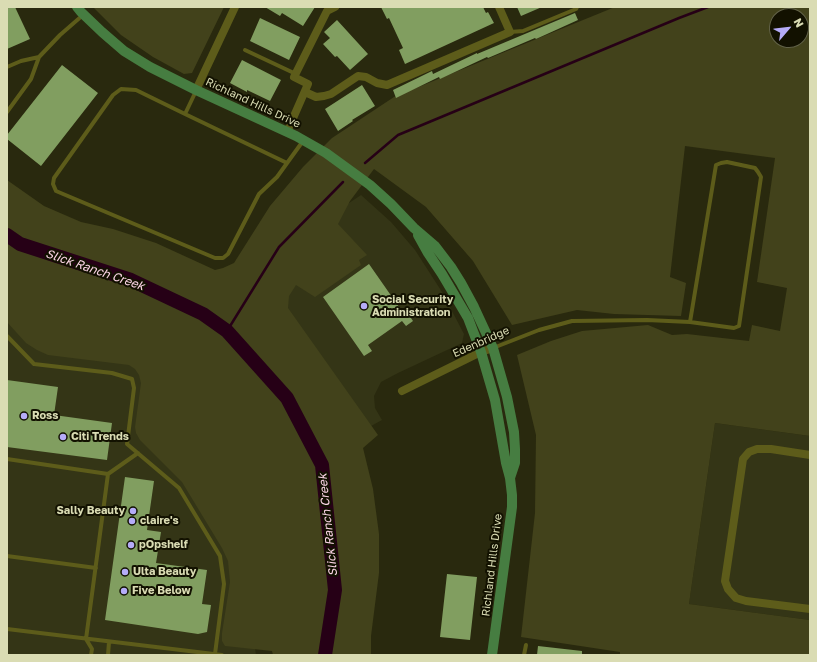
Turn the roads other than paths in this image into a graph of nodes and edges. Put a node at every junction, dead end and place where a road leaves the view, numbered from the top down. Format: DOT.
graph roads {
  1 [pos="235,7"];
  2 [pos="335,7"];
  3 [pos="499,7"];
  4 [pos="578,7"];
  5 [pos="326,9"];
  6 [pos="80,11"];
  7 [pos="510,32"];
  8 [pos="245,50"];
  9 [pos="39,57"];
  10 [pos="7,67"];
  11 [pos="296,74"];
  12 [pos="196,90"];
  13 [pos="305,92"];
  14 [pos="7,112"];
  15 [pos="184,114"];
  16 [pos="287,132"];
  17 [pos="303,140"];
  18 [pos="287,163"];
  19 [pos="414,228"];
  20 [pos="690,322"];
  21 [pos="7,336"];
  22 [pos="493,348"];
  23 [pos="481,352"];
  24 [pos="402,391"];
  25 [pos="138,453"];
  26 [pos="810,455"];
  27 [pos="7,459"];
  28 [pos="108,474"];
  29 [pos="510,478"];
  30 [pos="7,556"];
  31 [pos="96,568"];
  32 [pos="810,609"];
  33 [pos="7,629"];
  34 [pos="86,639"];
  35 [pos="109,642"];
  36 [pos="526,645"];
  37 [pos="215,654"];
  38 [pos="91,655"];
  39 [pos="108,655"];
  40 [pos="222,655"];
  41 [pos="492,655"];
  42 [pos="524,655"];
  1 -- 12 [label="street"];
  2 -- 5 [label="street"];
  3 -- 7 [label="street"];
  4 -- 7 [label="lane"];
  5 -- 11 [label="street"];
  6 -- 9 [label="lane"];
  6 -- 12 [label="street, Richland Hills Drive"];
  7 -- 13 [label="street"];
  8 -- 11 [label="lane"];
  9 -- 10 [label="lane"];
  9 -- 14 [label="lane"];
  11 -- 13 [label="street"];
  12 -- 15 [label="lane"];
  12 -- 16 [label="street, Richland Hills Drive"];
  13 -- 16 [label="street"];
  15 -- 18 [label="lane"];
  15 -- 18 [label="lane"];
  16 -- 17 [label="street, Richland Hills Drive"];
  17 -- 18 [label="lane"];
  17 -- 19 [label="street, Richland Hills Drive"];
  19 -- 22 [label="street, Richland Hills Drive"];
  19 -- 23 [label="street, Richland Hills Drive"];
  20 -- 20 [label="lane, Edenbridge"];
  20 -- 22 [label="lane, Edenbridge"];
  21 -- 25 [label="lane"];
  22 -- 23 [label="street, Edenbridge"];
  22 -- 29 [label="street, Richland Hills Drive"];
  23 -- 24 [label="street, Edenbridge"];
  23 -- 29 [label="street, Richland Hills Drive"];
  25 -- 28 [label="lane"];
  25 -- 37 [label="lane"];
  26 -- 32 [label="street"];
  27 -- 28 [label="lane"];
  28 -- 31 [label="lane"];
  29 -- 41 [label="street, Richland Hills Drive"];
  30 -- 31 [label="lane"];
  31 -- 34 [label="lane"];
  33 -- 34 [label="lane"];
  34 -- 35 [label="lane"];
  34 -- 38 [label="lane"];
  35 -- 37 [label="lane"];
  35 -- 39 [label="lane"];
  36 -- 42 [label="lane"];
  37 -- 40 [label="lane"];
}
